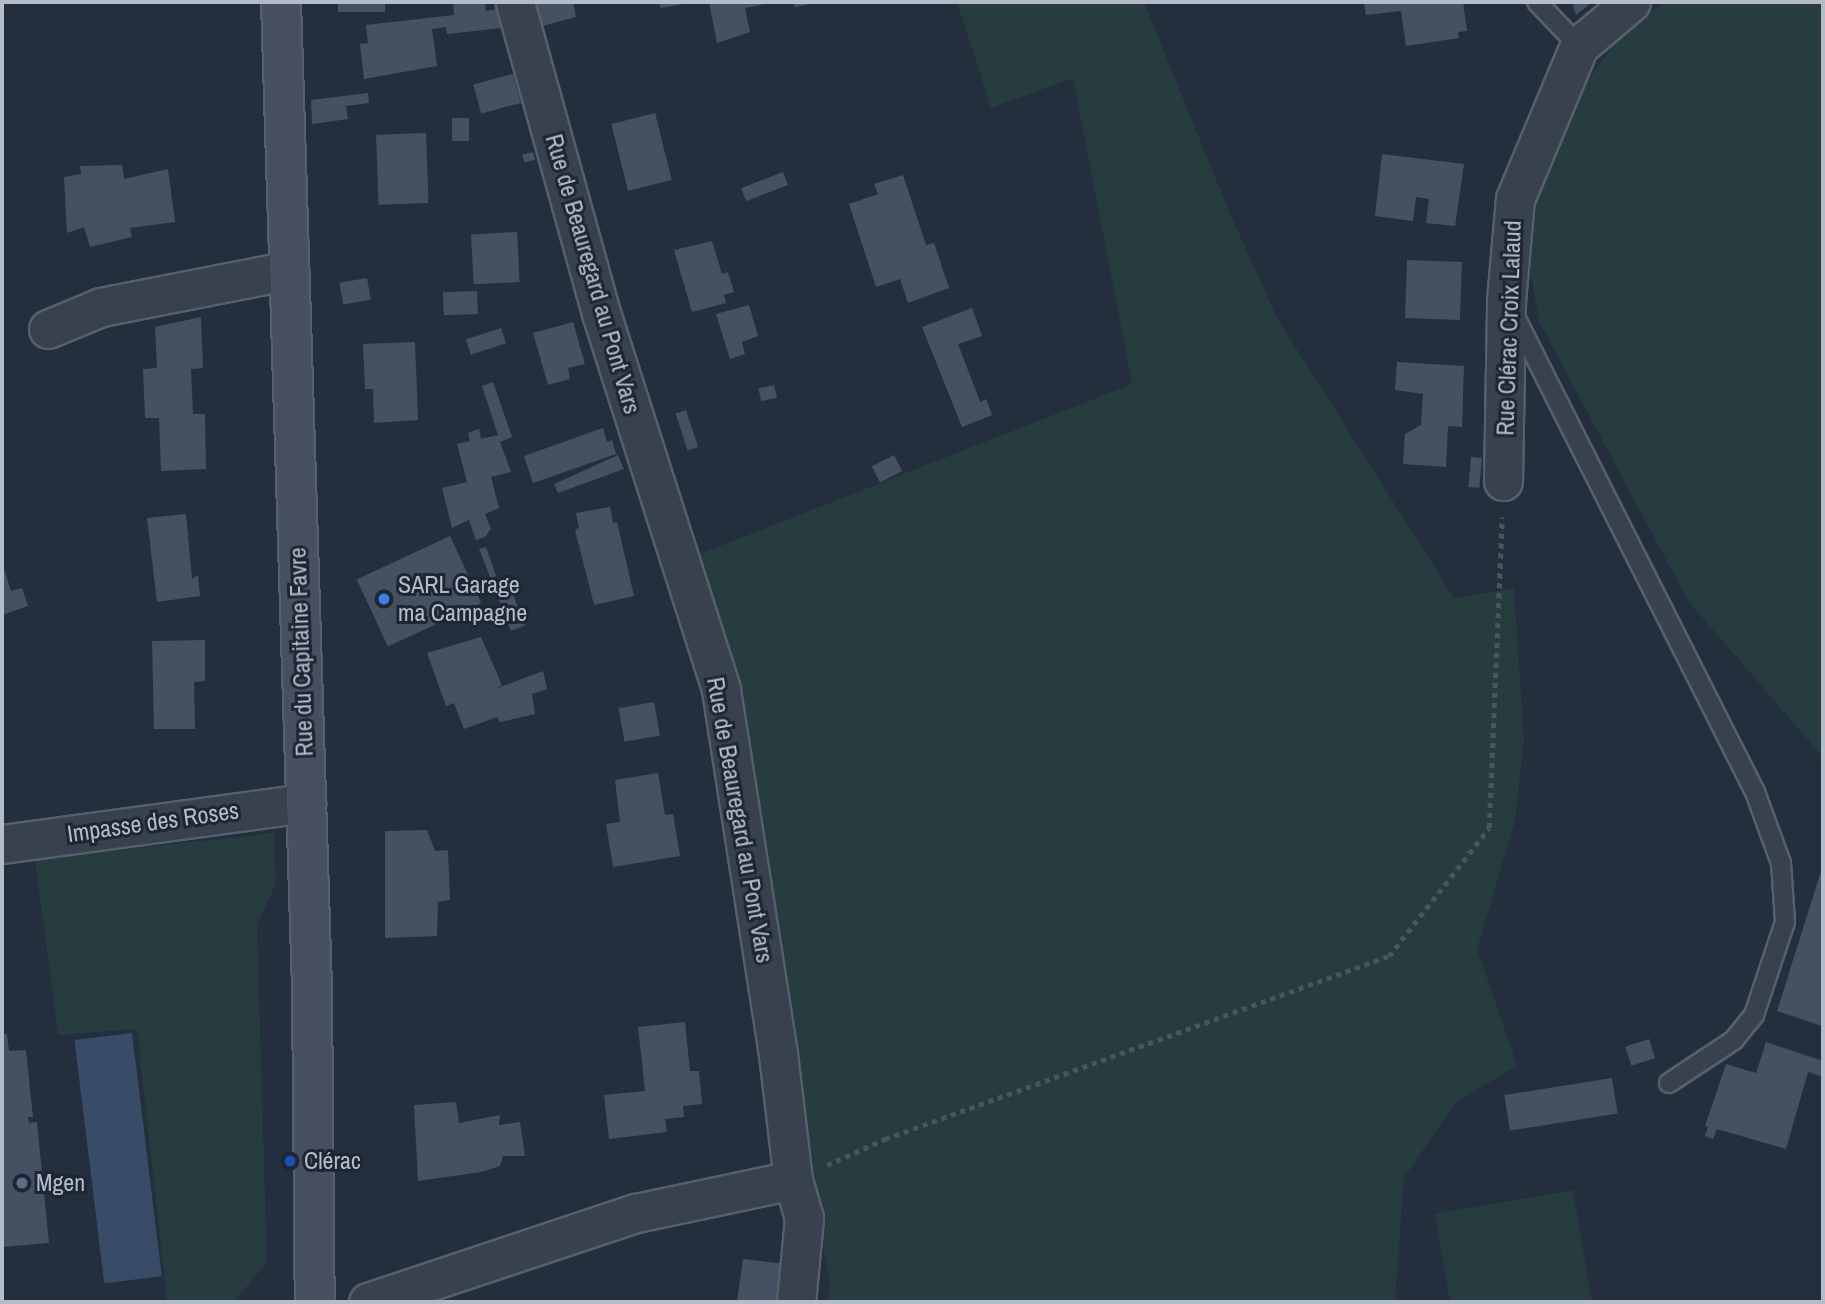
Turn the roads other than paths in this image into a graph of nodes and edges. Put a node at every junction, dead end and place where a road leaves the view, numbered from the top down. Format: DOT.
graph roads {
  1 [pos="281,2"];
  2 [pos="515,2"];
  3 [pos="1536,2"];
  4 [pos="1631,2"];
  5 [pos="1579,46"];
  6 [pos="289,270"];
  7 [pos="1506,301"];
  8 [pos="48,329"];
  9 [pos="1503,481"];
  10 [pos="306,803"];
  11 [pos="2,844"];
  12 [pos="1669,1083"];
  13 [pos="793,1180"];
  14 [pos="315,1302"];
  15 [pos="368,1302"];
  16 [pos="796,1302"];
  1 -- 6 [label="street, Rue du Capitaine Favre"];
  2 -- 13 [label="street, Rue de Beauregard au Pont Vars"];
  3 -- 5 [label="lane"];
  4 -- 5 [label="street, Rue Clérac Croix Lalaud"];
  5 -- 7 [label="street, Rue Clérac Croix Lalaud"];
  6 -- 8 [label="street"];
  6 -- 10 [label="street, Rue du Capitaine Favre"];
  7 -- 9 [label="street, Rue Clérac Croix Lalaud"];
  7 -- 12 [label="lane"];
  10 -- 11 [label="street, Impasse des Roses"];
  10 -- 14 [label="street, Rue du Capitaine Favre"];
  13 -- 15 [label="street"];
  13 -- 16 [label="street, Rue de Beauregard au Pont Vars"];
}
